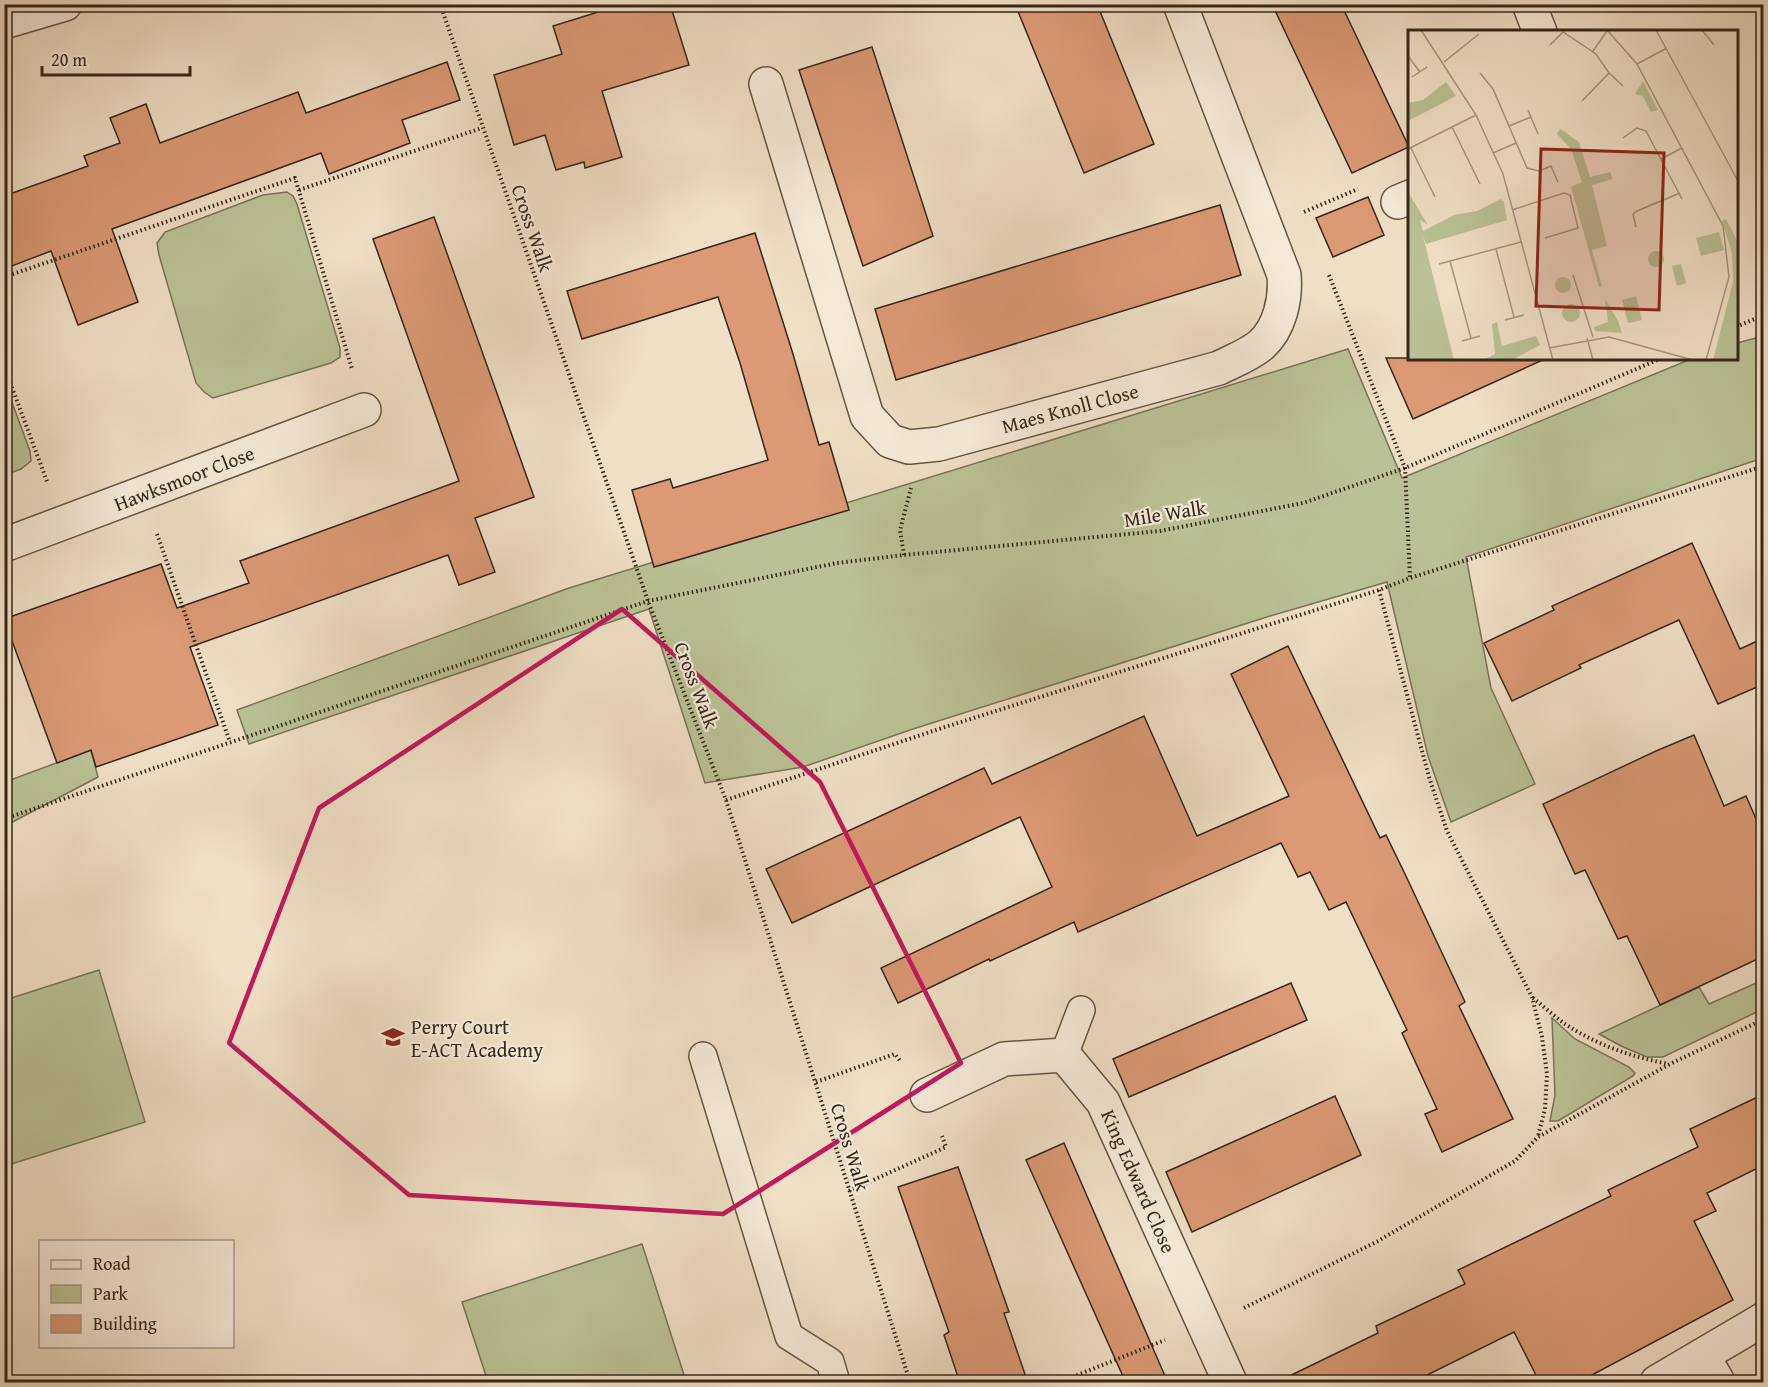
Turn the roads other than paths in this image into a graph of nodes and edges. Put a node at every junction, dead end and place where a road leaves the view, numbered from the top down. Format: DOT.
graph roads {
  1 [pos="65,4"];
  2 [pos="1180,4"];
  3 [pos="1528,4"];
  4 [pos="4,22"];
  5 [pos="1539,30"];
  6 [pos="766,84"];
  7 [pos="364,410"];
  8 [pos="4,545"];
  9 [pos="1081,1010"];
  10 [pos="1065,1055"];
  11 [pos="703,1056"];
  12 [pos="927,1095"];
  13 [pos="1764,1319"];
  14 [pos="1711,1369"];
  15 [pos="836,1383"];
  16 [pos="1230,1383"];
  17 [pos="1657,1383"];
  1 -- 4 [label="street"];
  2 -- 6 [label="street, Maes Knoll Close"];
  3 -- 5 [label="street"];
  7 -- 8 [label="street, Hawksmoor Close"];
  9 -- 10 [label="lane"];
  10 -- 12 [label="street"];
  10 -- 16 [label="street, King Edward Close"];
  11 -- 15 [label="lane"];
  13 -- 14 [label="street"];
  14 -- 17 [label="street"];
}
